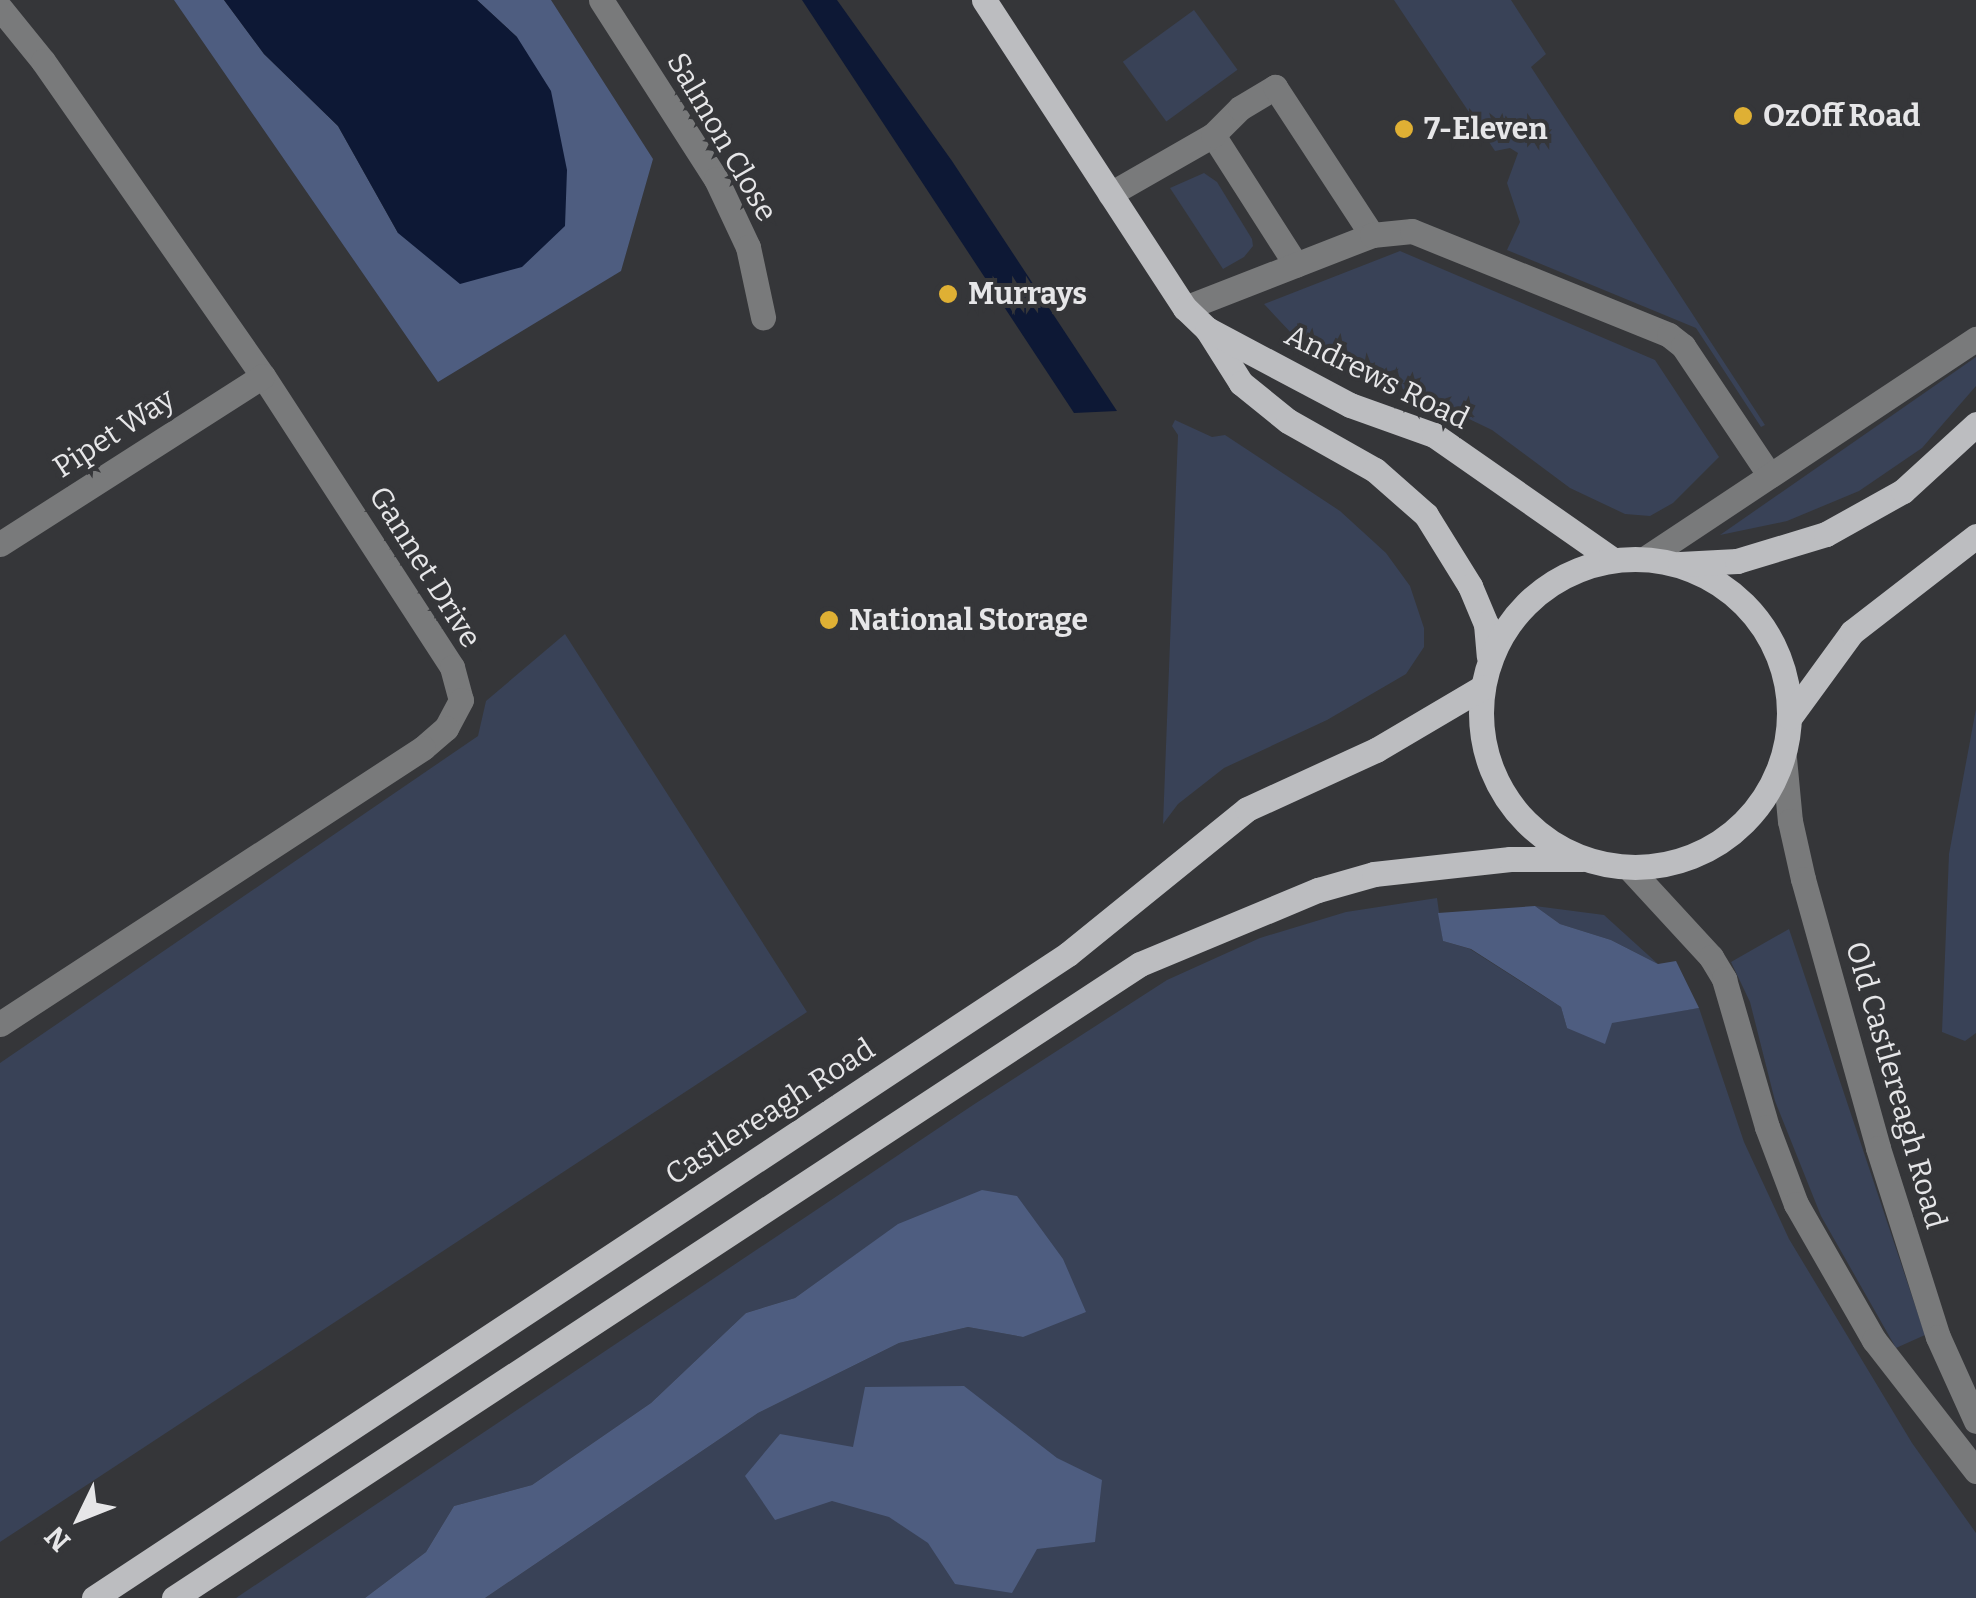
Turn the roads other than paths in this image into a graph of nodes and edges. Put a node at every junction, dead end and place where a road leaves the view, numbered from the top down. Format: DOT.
graph roads {
  1 [pos="600,0"];
  2 [pos="984,0"];
  3 [pos="0,8"];
  4 [pos="1212,134"];
  5 [pos="1110,194"];
  6 [pos="1372,236"];
  7 [pos="1296,265"];
  8 [pos="1185,308"];
  9 [pos="763,317"];
  10 [pos="1207,330"];
  11 [pos="1976,339"];
  12 [pos="263,376"];
  13 [pos="1976,424"];
  14 [pos="1770,476"];
  15 [pos="1976,536"];
  16 [pos="0,544"];
  17 [pos="1646,558"];
  18 [pos="1612,560"];
  19 [pos="1680,564"];
  20 [pos="1486,674"];
  21 [pos="1790,717"];
  22 [pos="1784,758"];
  23 [pos="1582,858"];
  24 [pos="1629,868"];
  25 [pos="0,1024"];
  26 [pos="1976,1422"];
  27 [pos="1976,1471"];
  28 [pos="94,1598"];
  29 [pos="174,1598"];
  1 -- 9 [label="street, Salmon Close"];
  2 -- 5 [label="main road, Andrews Road"];
  3 -- 12 [label="street, Gannet Drive"];
  4 -- 5 [label="street"];
  4 -- 6 [label="street"];
  4 -- 7 [label="street"];
  5 -- 8 [label="main road, Andrews Road"];
  6 -- 7 [label="street"];
  6 -- 14 [label="street"];
  7 -- 8 [label="street"];
  8 -- 10 [label="main road, Andrews Road"];
  10 -- 18 [label="main road, Andrews Road"];
  10 -- 20 [label="main road, Andrews Road"];
  11 -- 14 [label="street"];
  12 -- 16 [label="street, Pipet Way"];
  12 -- 25 [label="street, Gannet Drive"];
  13 -- 19 [label="main road"];
  14 -- 17 [label="street"];
  15 -- 21 [label="main road"];
  17 -- 18 [label="main road"];
  17 -- 19 [label="main road"];
  18 -- 20 [label="main road"];
  19 -- 21 [label="main road"];
  20 -- 23 [label="main road"];
  20 -- 28 [label="main road, Castlereagh Road"];
  21 -- 22 [label="main road"];
  22 -- 24 [label="main road"];
  22 -- 26 [label="street, Old Castlereagh Road"];
  23 -- 24 [label="main road"];
  23 -- 29 [label="main road"];
  24 -- 27 [label="street"];
}
